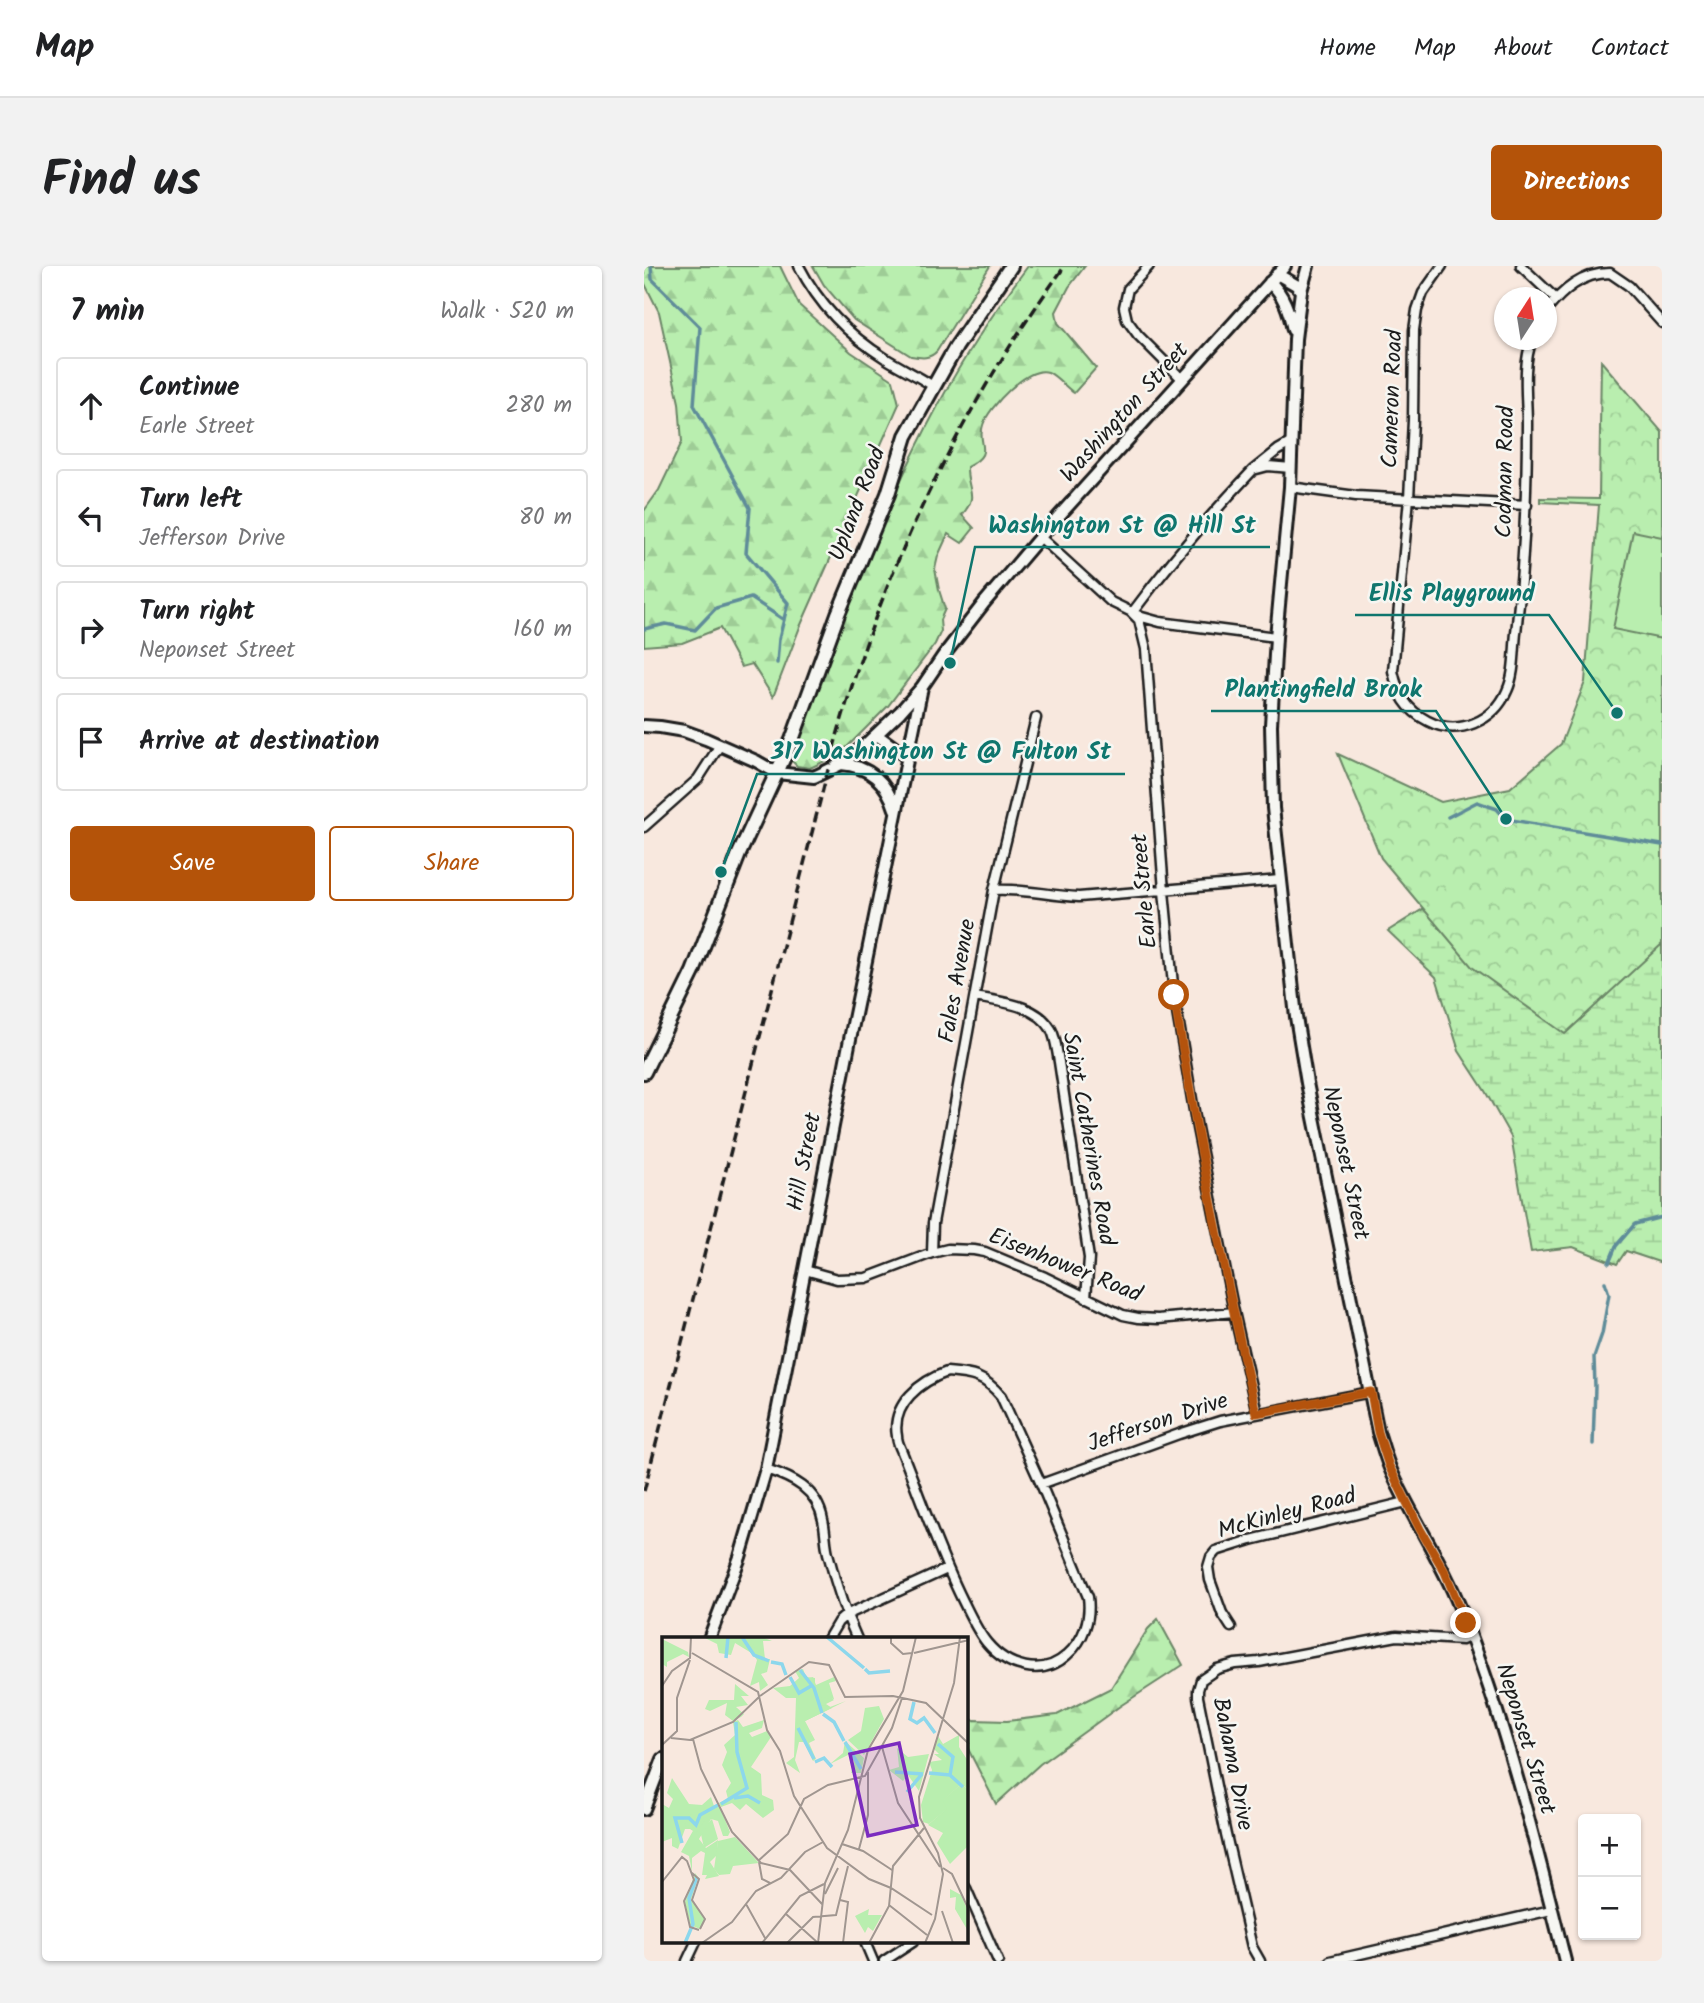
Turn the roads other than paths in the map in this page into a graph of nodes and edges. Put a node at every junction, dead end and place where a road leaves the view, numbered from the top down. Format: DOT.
graph roads {
  1 [pos="799,266"];
  2 [pos="1011,266"];
  3 [pos="1149,266"];
  4 [pos="1308,266"];
  5 [pos="1443,266"];
  6 [pos="1521,266"];
  7 [pos="1277,274"];
  8 [pos="1543,287"];
  9 [pos="1301,291"];
  10 [pos="1557,298"];
  11 [pos="1662,323"];
  12 [pos="1295,339"];
  13 [pos="1530,350"];
  14 [pos="1183,380"];
  15 [pos="933,386"];
  16 [pos="1292,442"];
  17 [pos="1291,468"];
  18 [pos="1253,470"];
  19 [pos="1290,487"];
  20 [pos="1409,498"];
  21 [pos="1527,505"];
  22 [pos="1040,537"];
  23 [pos="1132,612"];
  24 [pos="1276,637"];
  25 [pos="922,687"];
  26 [pos="1036,718"];
  27 [pos="644,726"];
  28 [pos="877,735"];
  29 [pos="720,745"];
  30 [pos="907,757"];
  31 [pos="841,764"];
  32 [pos="777,774"];
  33 [pos="896,811"];
  34 [pos="644,827"];
  35 [pos="1280,880"];
  36 [pos="994,890"];
  37 [pos="1164,891"];
  38 [pos="975,997"];
  39 [pos="644,1072"];
  40 [pos="932,1253"];
  41 [pos="804,1270"];
  42 [pos="1086,1298"];
  43 [pos="1234,1312"];
  44 [pos="1371,1392"];
  45 [pos="1256,1413"];
  46 [pos="766,1469"];
  47 [pos="1041,1484"];
  48 [pos="1406,1502"];
  49 [pos="947,1569"];
  50 [pos="846,1615"];
  51 [pos="1231,1627"];
  52 [pos="1471,1636"];
  53 [pos="710,1637"];
  54 [pos="829,1637"];
  55 [pos="856,1637"];
  56 [pos="662,1762"];
  57 [pos="644,1809"];
  58 [pos="968,1899"];
  59 [pos="1551,1910"];
  60 [pos="695,1944"];
  61 [pos="866,1944"];
  62 [pos="910,1944"];
  63 [pos="687,1961"];
  64 [pos="873,1961"];
  65 [pos="884,1961"];
  66 [pos="998,1961"];
  67 [pos="1260,1961"];
  68 [pos="1329,1961"];
  69 [pos="1564,1961"];
  1 -- 15 [label="street"];
  2 -- 15 [label="main road, Upland Road"];
  3 -- 14 [label="street"];
  4 -- 9 [label="street, Neponset Street"];
  5 -- 20 [label="street, Cameron Road"];
  6 -- 8 [label="street"];
  7 -- 9 [label="street"];
  7 -- 12 [label="street, Neponset Street"];
  7 -- 14 [label="street, Washington Street"];
  9 -- 12 [label="street, Neponset Street"];
  10 -- 11 [label="street"];
  12 -- 16 [label="street, Neponset Street"];
  13 -- 21 [label="street, Codman Road"];
  14 -- 22 [label="street, Washington Street"];
  15 -- 32 [label="main road, Upland Road"];
  16 -- 17 [label="street, Neponset Street"];
  16 -- 18 [label="street"];
  17 -- 18 [label="street"];
  17 -- 19 [label="street, Neponset Street"];
  18 -- 23 [label="street"];
  19 -- 20 [label="street"];
  19 -- 24 [label="street, Neponset Street"];
  20 -- 21 [label="street"];
  20 -- 21 [label="street, Codman Road"];
  22 -- 23 [label="street"];
  22 -- 25 [label="street, Washington Street"];
  23 -- 24 [label="street"];
  23 -- 37 [label="street, Earle Street"];
  24 -- 35 [label="street, Neponset Street"];
  25 -- 28 [label="street, Washington Street"];
  25 -- 30 [label="street, Hill Street"];
  26 -- 36 [label="street, Fales Avenue"];
  27 -- 29 [label="street"];
  28 -- 30 [label="street"];
  28 -- 31 [label="street, Washington Street"];
  29 -- 32 [label="street"];
  29 -- 34 [label="street"];
  30 -- 33 [label="street, Hill Street"];
  31 -- 32 [label="street, Washington Street"];
  31 -- 33 [label="street"];
  32 -- 39 [label="main road"];
  33 -- 41 [label="street, Hill Street"];
  35 -- 37 [label="street"];
  35 -- 44 [label="street, Neponset Street"];
  36 -- 37 [label="street"];
  36 -- 38 [label="street, Fales Avenue"];
  37 -- 43 [label="street, Earle Street"];
  38 -- 40 [label="street, Fales Avenue"];
  38 -- 42 [label="street, Saint Catherines Road"];
  40 -- 41 [label="street, Eisenhower Road"];
  40 -- 42 [label="street, Eisenhower Road"];
  41 -- 46 [label="street, Hill Street"];
  42 -- 43 [label="street, Eisenhower Road"];
  43 -- 45 [label="street, Earle Street"];
  44 -- 45 [label="street, Jefferson Drive"];
  44 -- 48 [label="street, Neponset Street"];
  45 -- 47 [label="street, Jefferson Drive"];
  46 -- 50 [label="street"];
  46 -- 53 [label="street, Hill Street"];
  47 -- 49 [label="street"];
  47 -- 49 [label="street"];
  48 -- 51 [label="street, McKinley Road"];
  48 -- 52 [label="street, Neponset Street"];
  49 -- 50 [label="street"];
  50 -- 54 [label="street"];
  50 -- 55 [label="street"];
  52 -- 59 [label="street, Neponset Street"];
  52 -- 67 [label="street, Bahama Drive"];
  56 -- 57 [label="street"];
  58 -- 66 [label="street"];
  59 -- 68 [label="street"];
  59 -- 69 [label="street, Neponset Street"];
  60 -- 63 [label="street"];
  61 -- 64 [label="street"];
  62 -- 65 [label="street"];
}
